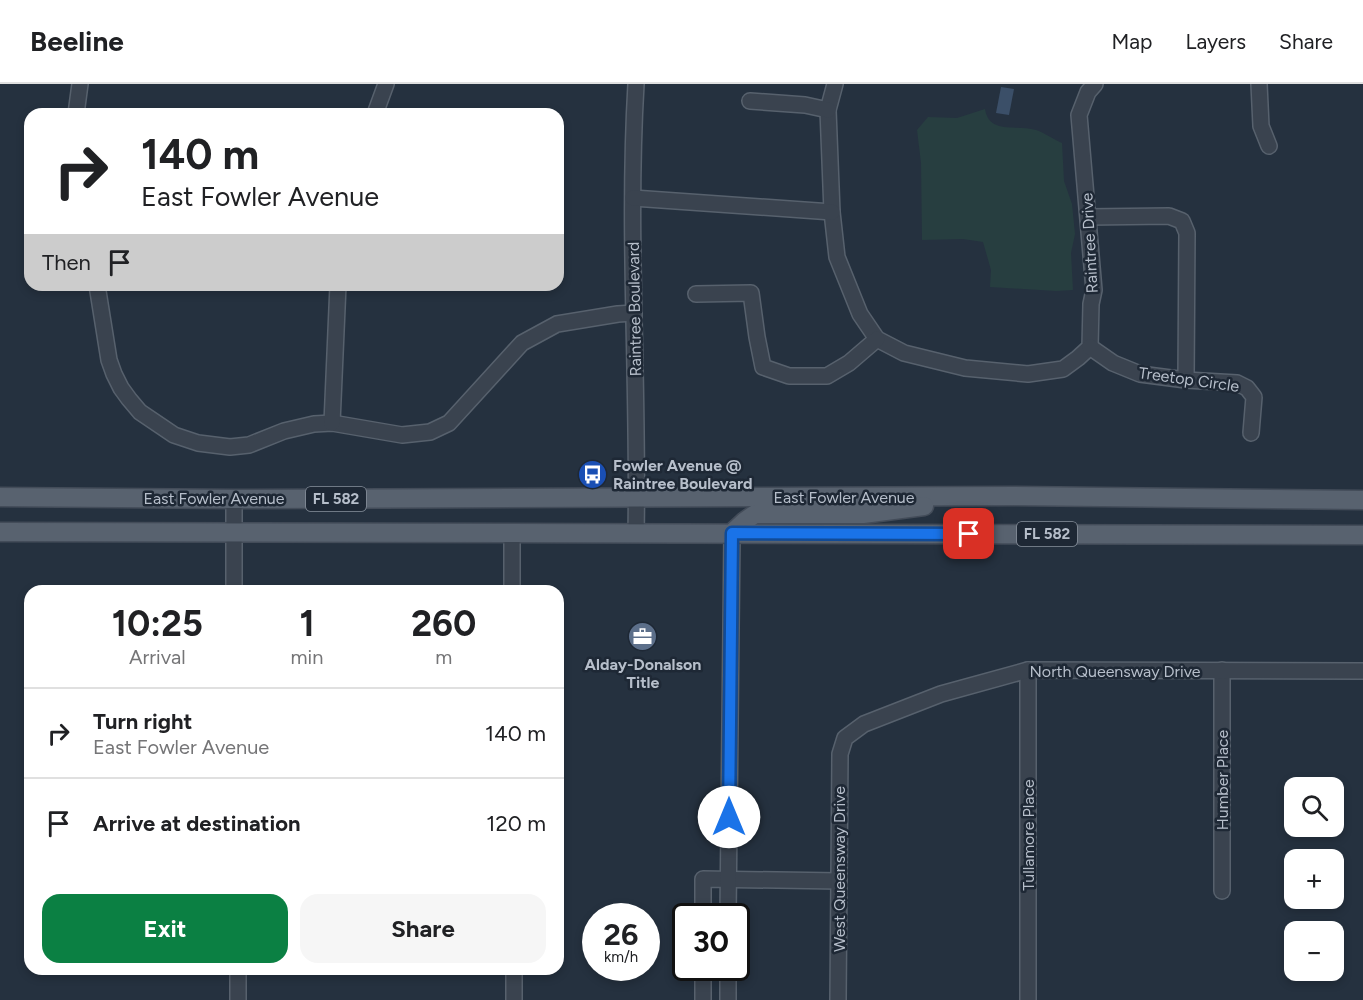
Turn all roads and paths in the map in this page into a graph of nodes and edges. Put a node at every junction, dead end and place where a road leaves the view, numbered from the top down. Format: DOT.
graph roads {
  1 [pos="80,84"];
  2 [pos="386,84"];
  3 [pos="636,84"];
  4 [pos="835,84"];
  5 [pos="1095,84"];
  6 [pos="1259,84"];
  7 [pos="750,101"];
  8 [pos="77,108"];
  9 [pos="377,108"];
  10 [pos="828,110"];
  11 [pos="1269,146"];
  12 [pos="633,198"];
  13 [pos="832,212"];
  14 [pos="1088,218"];
  15 [pos="98,291"];
  16 [pos="338,291"];
  17 [pos="696,294"];
  18 [pos="634,313"];
  19 [pos="877,339"];
  20 [pos="1090,347"];
  21 [pos="1186,380"];
  22 [pos="332,423"];
  23 [pos="1251,433"];
  24 [pos="1015,496"];
  25 [pos="0,497"];
  26 [pos="637,498"];
  27 [pos="234,499"];
  28 [pos="1363,500"];
  29 [pos="0,532"];
  30 [pos="233,532"];
  31 [pos="512,532"];
  32 [pos="732,533"];
  33 [pos="636,534"];
  34 [pos="1363,535"];
  35 [pos="234,585"];
  36 [pos="512,585"];
  37 [pos="1028,670"];
  38 [pos="1222,670"];
  39 [pos="1363,670"];
  40 [pos="845,738"];
  41 [pos="728,879"];
  42 [pos="839,881"];
  43 [pos="1222,891"];
  44 [pos="703,903"];
  45 [pos="728,903"];
  46 [pos="238,975"];
  47 [pos="514,975"];
  48 [pos="703,981"];
  49 [pos="728,981"];
  50 [pos="238,1000"];
  51 [pos="514,1000"];
  52 [pos="703,1000"];
  53 [pos="728,1000"];
  54 [pos="838,1000"];
  55 [pos="1028,1000"];
  1 -- 8 [label="street"];
  2 -- 9 [label="street"];
  3 -- 12 [label="street, Raintree Boulevard"];
  4 -- 10 [label="street"];
  5 -- 14 [label="street, Raintree Drive"];
  6 -- 11 [label="street"];
  7 -- 10 [label="street"];
  10 -- 13 [label="street"];
  12 -- 13 [label="street"];
  12 -- 18 [label="street, Raintree Boulevard"];
  13 -- 19 [label="street"];
  14 -- 20 [label="street, Raintree Drive"];
  14 -- 21 [label="street"];
  15 -- 22 [label="street"];
  16 -- 22 [label="street"];
  17 -- 19 [label="street"];
  18 -- 22 [label="street"];
  18 -- 26 [label="street, Raintree Boulevard"];
  19 -- 20 [label="street"];
  20 -- 21 [label="street, Treetop Circle"];
  21 -- 23 [label="street, Treetop Circle"];
  24 -- 26 [label="main road, East Fowler Avenue / FL 582"];
  24 -- 28 [label="main road, East Fowler Avenue / FL 582"];
  24 -- 32 [label="main road"];
  25 -- 27 [label="main road, East Fowler Avenue / FL 582"];
  26 -- 27 [label="main road, East Fowler Avenue / FL 582"];
  26 -- 33 [label="street, Raintree Boulevard"];
  27 -- 30 [label="street"];
  29 -- 30 [label="main road, East Fowler Avenue / FL 582"];
  30 -- 31 [label="main road, East Fowler Avenue / FL 582"];
  30 -- 35 [label="street"];
  31 -- 33 [label="main road, East Fowler Avenue / FL 582"];
  31 -- 36 [label="street"];
  32 -- 33 [label="main road, East Fowler Avenue / FL 582"];
  32 -- 34 [label="main road, East Fowler Avenue / FL 582"];
  32 -- 41 [label="street"];
  37 -- 38 [label="street, North Queensway Drive"];
  37 -- 40 [label="street, North Queensway Drive"];
  37 -- 55 [label="street, Tullamore Place"];
  38 -- 39 [label="street, North Queensway Drive"];
  38 -- 43 [label="street, Humber Place"];
  40 -- 42 [label="street, West Queensway Drive"];
  41 -- 42 [label="street"];
  41 -- 44 [label="street"];
  41 -- 45 [label="street"];
  42 -- 54 [label="street, West Queensway Drive"];
  46 -- 50 [label="street"];
  47 -- 51 [label="street"];
  48 -- 52 [label="street"];
  49 -- 53 [label="street"];
}
